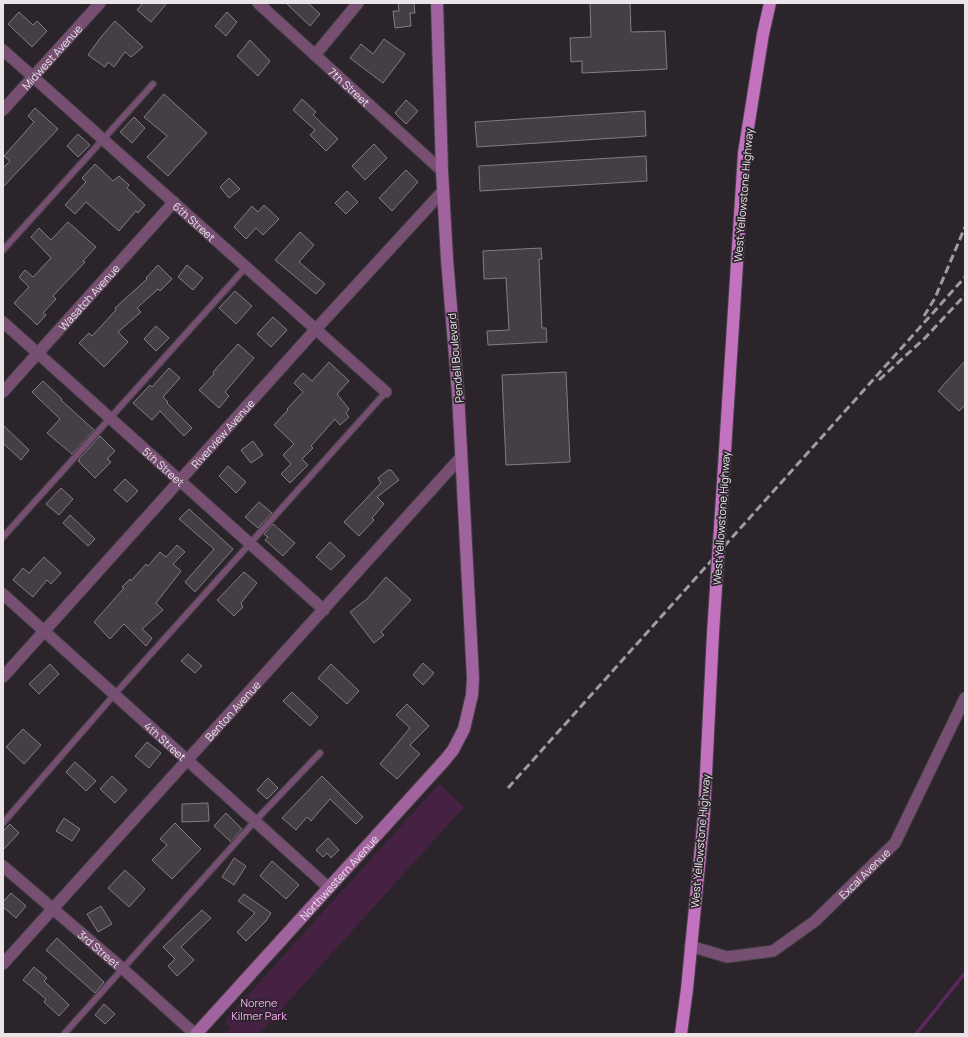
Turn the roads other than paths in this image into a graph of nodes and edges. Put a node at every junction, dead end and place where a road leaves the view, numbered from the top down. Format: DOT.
graph roads {
  1 [pos="100,3"];
  2 [pos="258,3"];
  3 [pos="358,3"];
  4 [pos="436,3"];
  5 [pos="770,3"];
  6 [pos="3,50"];
  7 [pos="315,55"];
  8 [pos="33,77"];
  9 [pos="153,84"];
  10 [pos="3,110"];
  11 [pos="103,139"];
  12 [pos="442,170"];
  13 [pos="443,191"];
  14 [pos="174,202"];
  15 [pos="3,250"];
  16 [pos="246,266"];
  17 [pos="3,322"];
  18 [pos="316,329"];
  19 [pos="38,353"];
  20 [pos="3,392"];
  21 [pos="386,392"];
  22 [pos="110,418"];
  23 [pos="461,457"];
  24 [pos="180,480"];
  25 [pos="3,537"];
  26 [pos="250,543"];
  27 [pos="3,594"];
  28 [pos="324,610"];
  29 [pos="44,631"];
  30 [pos="3,677"];
  31 [pos="114,695"];
  32 [pos="965,698"];
  33 [pos="469,712"];
  34 [pos="320,753"];
  35 [pos="188,761"];
  36 [pos="255,821"];
  37 [pos="3,823"];
  38 [pos="3,866"];
  39 [pos="329,888"];
  40 [pos="52,909"];
  41 [pos="690,946"];
  42 [pos="3,964"];
  43 [pos="123,969"];
  44 [pos="64,1034"];
  45 [pos="195,1034"];
  46 [pos="681,1034"];
  1 -- 8 [label="street, Midwest Avenue"];
  2 -- 7 [label="street, 7th Street"];
  3 -- 7 [label="street"];
  4 -- 12 [label="street, Pendell Boulevard"];
  5 -- 41 [label="main road, West Yellowstone Highway, bridge"];
  6 -- 8 [label="street, 6th Street"];
  7 -- 12 [label="street, 7th Street"];
  8 -- 10 [label="street, Midwest Avenue"];
  8 -- 11 [label="street, 6th Street"];
  9 -- 11 [label="lane"];
  11 -- 14 [label="street, 6th Street"];
  11 -- 15 [label="lane"];
  12 -- 13 [label="street, Pendell Boulevard"];
  13 -- 18 [label="street, Riverview Avenue"];
  13 -- 23 [label="street, Pendell Boulevard"];
  14 -- 16 [label="street, 6th Street"];
  14 -- 19 [label="street, Wasatch Avenue"];
  16 -- 18 [label="street, 6th Street"];
  16 -- 22 [label="lane"];
  17 -- 19 [label="street, 5th Street"];
  18 -- 21 [label="street, 6th Street"];
  18 -- 24 [label="street, Riverview Avenue"];
  19 -- 20 [label="street, Wasatch Avenue"];
  19 -- 22 [label="street, 5th Street"];
  21 -- 26 [label="lane"];
  22 -- 24 [label="street, 5th Street"];
  22 -- 25 [label="lane"];
  23 -- 28 [label="street, Benton Avenue"];
  23 -- 33 [label="street, Pendell Boulevard"];
  24 -- 26 [label="street, 5th Street"];
  24 -- 29 [label="street, Riverview Avenue"];
  26 -- 28 [label="street, 5th Street"];
  26 -- 31 [label="lane"];
  27 -- 29 [label="street, 4th Street"];
  28 -- 35 [label="street, Benton Avenue"];
  29 -- 30 [label="street, Riverview Avenue"];
  29 -- 31 [label="street, 4th Street"];
  31 -- 35 [label="street, 4th Street"];
  31 -- 37 [label="lane"];
  32 -- 41 [label="street, Excal Avenue"];
  33 -- 39 [label="street, Northwestern Avenue"];
  34 -- 36 [label="lane"];
  35 -- 36 [label="street, 4th Street"];
  35 -- 40 [label="street, Benton Avenue"];
  36 -- 39 [label="street, 4th Street"];
  36 -- 43 [label="lane"];
  38 -- 40 [label="street, 3rd Street"];
  39 -- 45 [label="street, Northwestern Avenue"];
  40 -- 42 [label="street, Benton Avenue"];
  40 -- 43 [label="street, 3rd Street"];
  41 -- 46 [label="main road, West Yellowstone Highway"];
  43 -- 44 [label="lane"];
  43 -- 45 [label="street, 3rd Street"];
}
